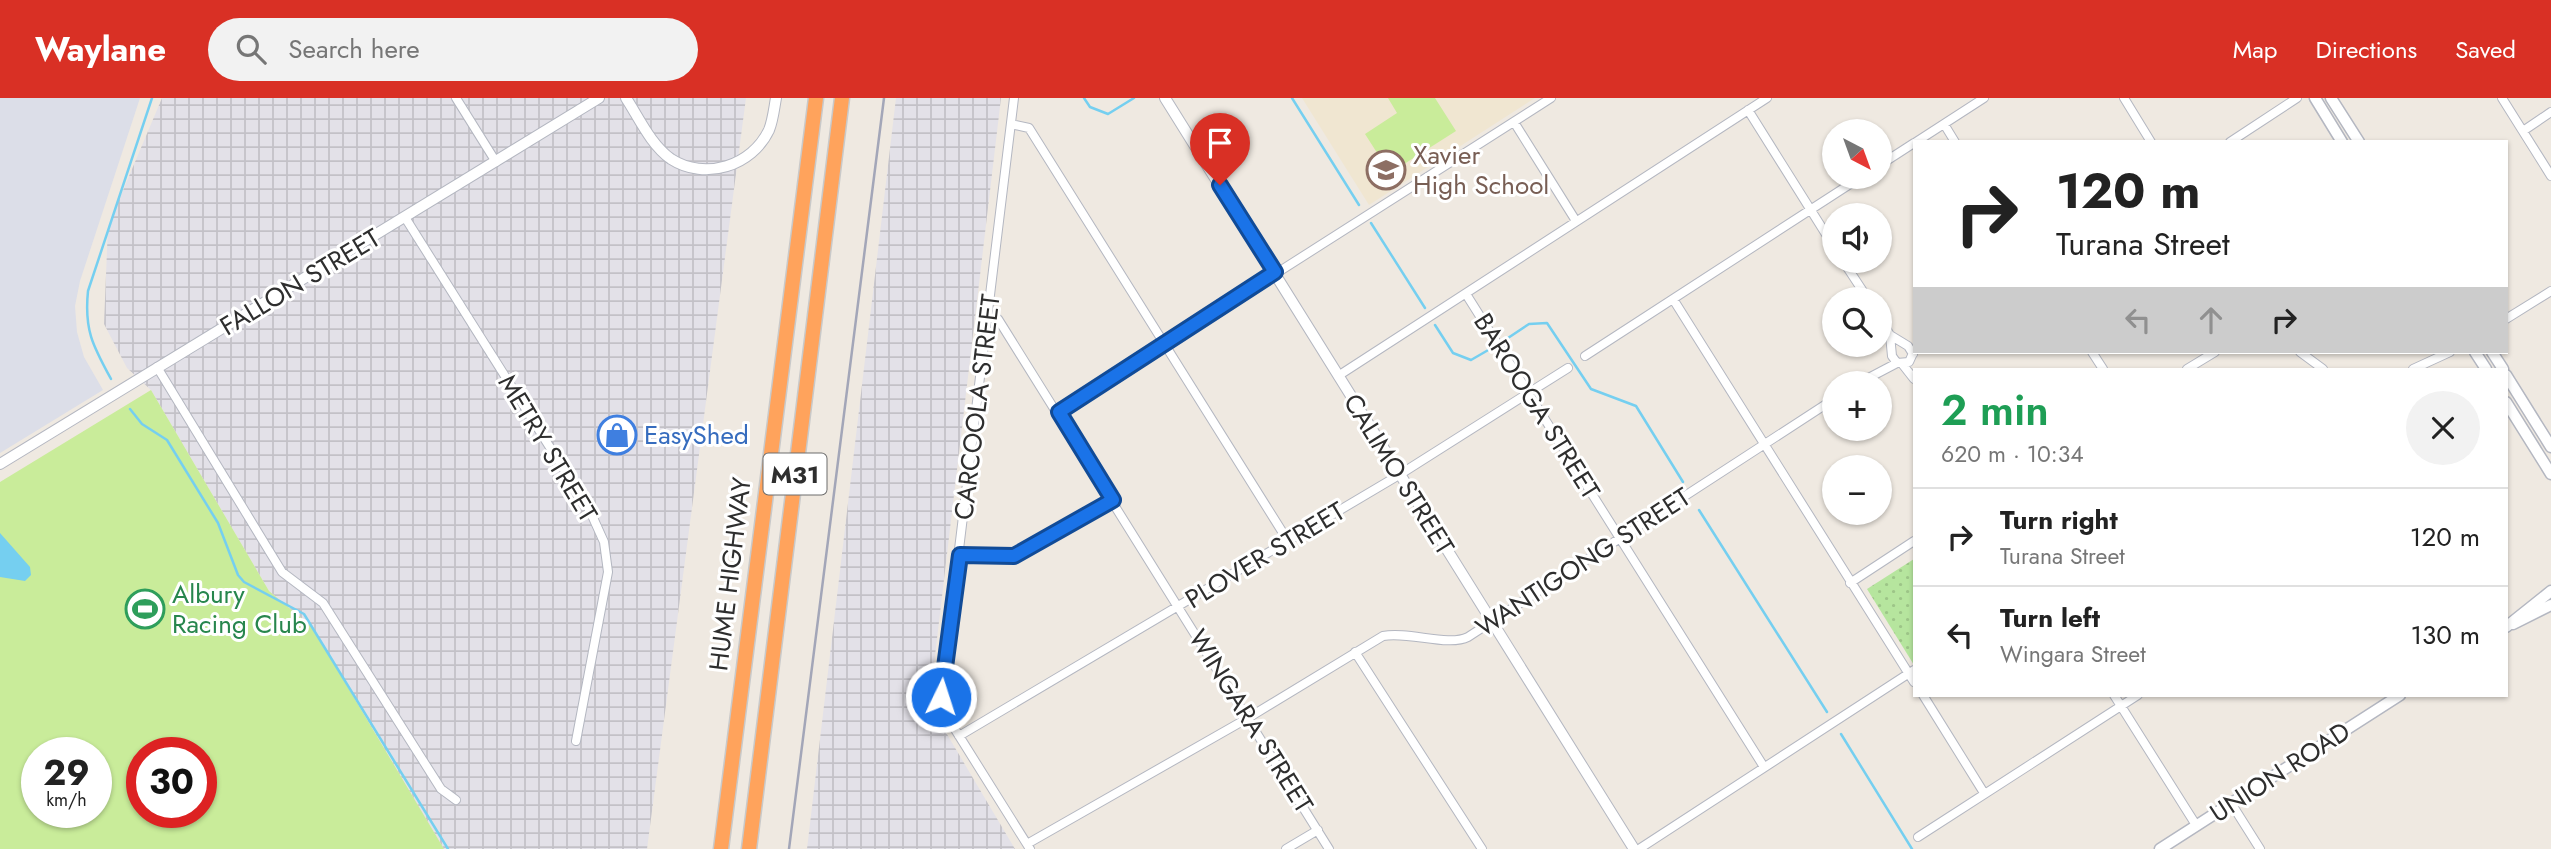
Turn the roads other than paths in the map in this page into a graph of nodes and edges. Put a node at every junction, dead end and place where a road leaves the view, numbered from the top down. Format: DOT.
graph roads {
  1 [pos="456,98"];
  2 [pos="599,98"];
  3 [pos="626,98"];
  4 [pos="776,98"];
  5 [pos="816,98"];
  6 [pos="842,98"];
  7 [pos="1014,98"];
  8 [pos="1165,98"];
  9 [pos="1551,98"];
  10 [pos="1767,98"];
  11 [pos="1984,98"];
  12 [pos="2124,98"];
  13 [pos="2297,98"];
  14 [pos="2315,98"];
  15 [pos="2331,98"];
  16 [pos="2502,98"];
  17 [pos="1748,110"];
  18 [pos="2551,112"];
  19 [pos="1514,122"];
  20 [pos="1011,124"];
  21 [pos="1944,124"];
  22 [pos="2523,131"];
  23 [pos="1918,140"];
  24 [pos="1954,140"];
  25 [pos="2150,140"];
  26 [pos="2233,140"];
  27 [pos="2341,140"];
  28 [pos="2358,140"];
  29 [pos="1913,143"];
  30 [pos="1892,157"];
  31 [pos="496,162"];
  32 [pos="2551,176"];
  33 [pos="1842,189"];
  34 [pos="1810,210"];
  35 [pos="406,219"];
  36 [pos="1576,221"];
  37 [pos="1822,228"];
  38 [pos="1275,272"];
  39 [pos="2551,291"];
  40 [pos="1466,295"];
  41 [pos="1673,299"];
  42 [pos="988,316"];
  43 [pos="2508,319"];
  44 [pos="1892,337"];
  45 [pos="1166,343"];
  46 [pos="1905,353"];
  47 [pos="2212,354"];
  48 [pos="2303,354"];
  49 [pos="2446,354"];
  50 [pos="1585,356"];
  51 [pos="157,367"];
  52 [pos="1568,368"];
  53 [pos="2189,368"];
  54 [pos="2322,368"];
  55 [pos="2415,368"];
  56 [pos="1876,371"];
  57 [pos="1913,371"];
  58 [pos="1338,376"];
  59 [pos="1913,376"];
  60 [pos="2508,377"];
  61 [pos="1528,394"];
  62 [pos="2508,405"];
  63 [pos="1822,407"];
  64 [pos="1059,412"];
  65 [pos="1765,444"];
  66 [pos="2551,447"];
  67 [pos="0,464"];
  68 [pos="2551,474"];
  69 [pos="1399,475"];
  70 [pos="1113,500"];
  71 [pos="1620,537"];
  72 [pos="1288,541"];
  73 [pos="1913,542"];
  74 [pos="960,555"];
  75 [pos="1850,583"];
  76 [pos="2551,591"];
  77 [pos="2551,605"];
  78 [pos="1179,606"];
  79 [pos="1490,622"];
  80 [pos="2508,625"];
  81 [pos="2508,626"];
  82 [pos="1356,652"];
  83 [pos="1913,675"];
  84 [pos="1924,697"];
  85 [pos="2115,697"];
  86 [pos="2135,697"];
  87 [pos="2397,697"];
  88 [pos="2121,706"];
  89 [pos="1248,718"];
  90 [pos="959,736"];
  91 [pos="576,741"];
  92 [pos="1764,767"];
  93 [pos="1984,793"];
  94 [pos="456,800"];
  95 [pos="2231,803"];
  96 [pos="2196,825"];
  97 [pos="1318,830"];
  98 [pos="1918,836"];
  99 [pos="1028,846"];
  100 [pos="721,849"];
  101 [pos="749,849"];
  102 [pos="1286,849"];
  103 [pos="1329,849"];
  104 [pos="1482,849"];
  105 [pos="1636,849"];
  106 [pos="2160,849"];
  107 [pos="2260,849"];
  1 -- 31 [label="street"];
  2 -- 31 [label="street, FALLON STREET"];
  3 -- 4 [label="street"];
  5 -- 100 [label="highway, HUME HIGHWAY / M31"];
  6 -- 101 [label="highway, HUME HIGHWAY / M31"];
  7 -- 20 [label="street, CARCOOLA STREET"];
  8 -- 38 [label="street, CALIMO STREET"];
  9 -- 19 [label="street"];
  10 -- 17 [label="street"];
  11 -- 21 [label="street"];
  12 -- 25 [label="street"];
  13 -- 26 [label="street"];
  14 -- 27 [label="main road"];
  15 -- 28 [label="main road"];
  16 -- 22 [label="street"];
  17 -- 34 [label="street"];
  17 -- 36 [label="street"];
  18 -- 22 [label="street"];
  19 -- 36 [label="street"];
  19 -- 38 [label="street"];
  20 -- 42 [label="street, CARCOOLA STREET"];
  20 -- 45 [label="street"];
  21 -- 23 [label="street"];
  21 -- 24 [label="street"];
  22 -- 32 [label="street"];
  29 -- 30 [label="street"];
  31 -- 35 [label="street, FALLON STREET"];
  33 -- 34 [label="street"];
  34 -- 37 [label="street"];
  34 -- 41 [label="street"];
  35 -- 51 [label="street, FALLON STREET"];
  35 -- 91 [label="street, METRY STREET"];
  36 -- 40 [label="street"];
  38 -- 45 [label="street"];
  38 -- 58 [label="street, CALIMO STREET"];
  39 -- 43 [label="street"];
  40 -- 58 [label="street"];
  40 -- 61 [label="street, BAROOGA STREET"];
  41 -- 50 [label="street"];
  41 -- 65 [label="street"];
  42 -- 64 [label="street, WINGARA STREET"];
  42 -- 74 [label="street, CARCOOLA STREET"];
  44 -- 46 [label="street"];
  45 -- 64 [label="street"];
  45 -- 72 [label="street"];
  46 -- 56 [label="street"];
  46 -- 57 [label="street"];
  46 -- 59 [label="street"];
  47 -- 53 [label="street"];
  48 -- 54 [label="street"];
  49 -- 55 [label="street"];
  51 -- 67 [label="street, FALLON STREET"];
  51 -- 94 [label="street"];
  52 -- 61 [label="street, PLOVER STREET"];
  58 -- 69 [label="street, CALIMO STREET"];
  60 -- 66 [label="main road"];
  61 -- 69 [label="street, PLOVER STREET"];
  61 -- 71 [label="street, BAROOGA STREET"];
  62 -- 68 [label="main road"];
  63 -- 65 [label="street, WANTIGONG STREET"];
  64 -- 70 [label="street, WINGARA STREET"];
  65 -- 71 [label="street, WANTIGONG STREET"];
  65 -- 75 [label="street"];
  69 -- 72 [label="street, PLOVER STREET"];
  69 -- 79 [label="street, CALIMO STREET"];
  70 -- 74 [label="street"];
  70 -- 78 [label="street, WINGARA STREET"];
  71 -- 79 [label="street, WANTIGONG STREET"];
  71 -- 92 [label="street, BAROOGA STREET"];
  72 -- 78 [label="street, PLOVER STREET"];
  73 -- 75 [label="street"];
  74 -- 90 [label="street, CARCOOLA STREET"];
  75 -- 83 [label="street"];
  76 -- 80 [label="main road"];
  77 -- 81 [label="main road"];
  78 -- 89 [label="street, WINGARA STREET"];
  78 -- 90 [label="street, PLOVER STREET"];
  79 -- 82 [label="street, WANTIGONG STREET"];
  79 -- 105 [label="street, CALIMO STREET"];
  82 -- 89 [label="street, WANTIGONG STREET"];
  82 -- 104 [label="street"];
  83 -- 92 [label="street"];
  84 -- 93 [label="street"];
  85 -- 88 [label="street"];
  86 -- 88 [label="street"];
  87 -- 95 [label="main road, UNION ROAD"];
  88 -- 93 [label="street"];
  88 -- 96 [label="street"];
  89 -- 97 [label="street, WINGARA STREET"];
  89 -- 99 [label="street, WANTIGONG STREET"];
  90 -- 99 [label="street"];
  92 -- 105 [label="street"];
  93 -- 98 [label="street"];
  95 -- 96 [label="main road, UNION ROAD"];
  95 -- 107 [label="street"];
  96 -- 106 [label="main road, UNION ROAD"];
  97 -- 102 [label="street"];
  97 -- 103 [label="street, WINGARA STREET"];
}
